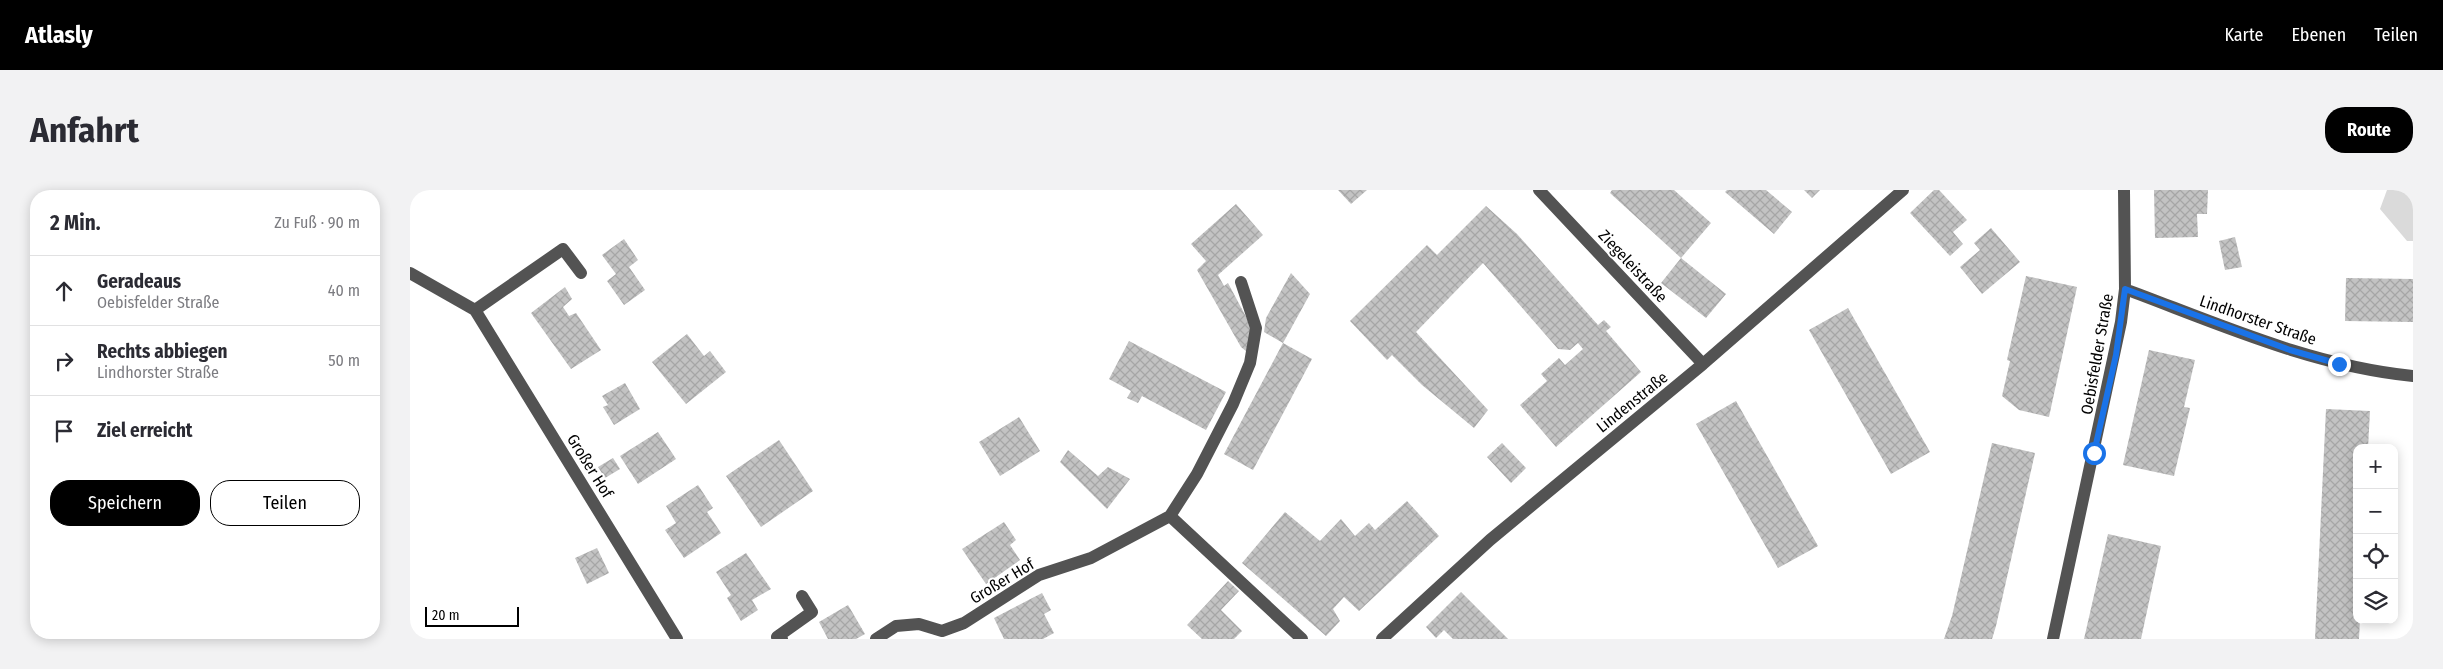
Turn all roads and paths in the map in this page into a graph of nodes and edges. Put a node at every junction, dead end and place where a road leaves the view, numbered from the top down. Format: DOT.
graph roads {
  1 [pos="1538,190"];
  2 [pos="1903,190"];
  3 [pos="2124,190"];
  4 [pos="410,272"];
  5 [pos="581,274"];
  6 [pos="1241,282"];
  7 [pos="2125,289"];
  8 [pos="475,310"];
  9 [pos="1703,364"];
  10 [pos="2413,376"];
  11 [pos="1170,516"];
  12 [pos="802,596"];
  13 [pos="677,639"];
  14 [pos="782,639"];
  15 [pos="876,639"];
  16 [pos="1302,639"];
  17 [pos="1382,639"];
  18 [pos="2053,639"];
  1 -- 9 [label="street, Ziegeleistraße"];
  2 -- 9 [label="street, Lindenstraße"];
  3 -- 7 [label="street, Oebisfelder Straße"];
  4 -- 8 [label="street, Großer Hof"];
  5 -- 8 [label="street"];
  6 -- 11 [label="street"];
  7 -- 10 [label="street, Lindhorster Straße"];
  7 -- 18 [label="street, Oebisfelder Straße"];
  8 -- 13 [label="street, Großer Hof"];
  9 -- 17 [label="street, Lindenstraße"];
  11 -- 15 [label="street, Großer Hof"];
  11 -- 16 [label="street"];
  12 -- 14 [label="street"];
}
